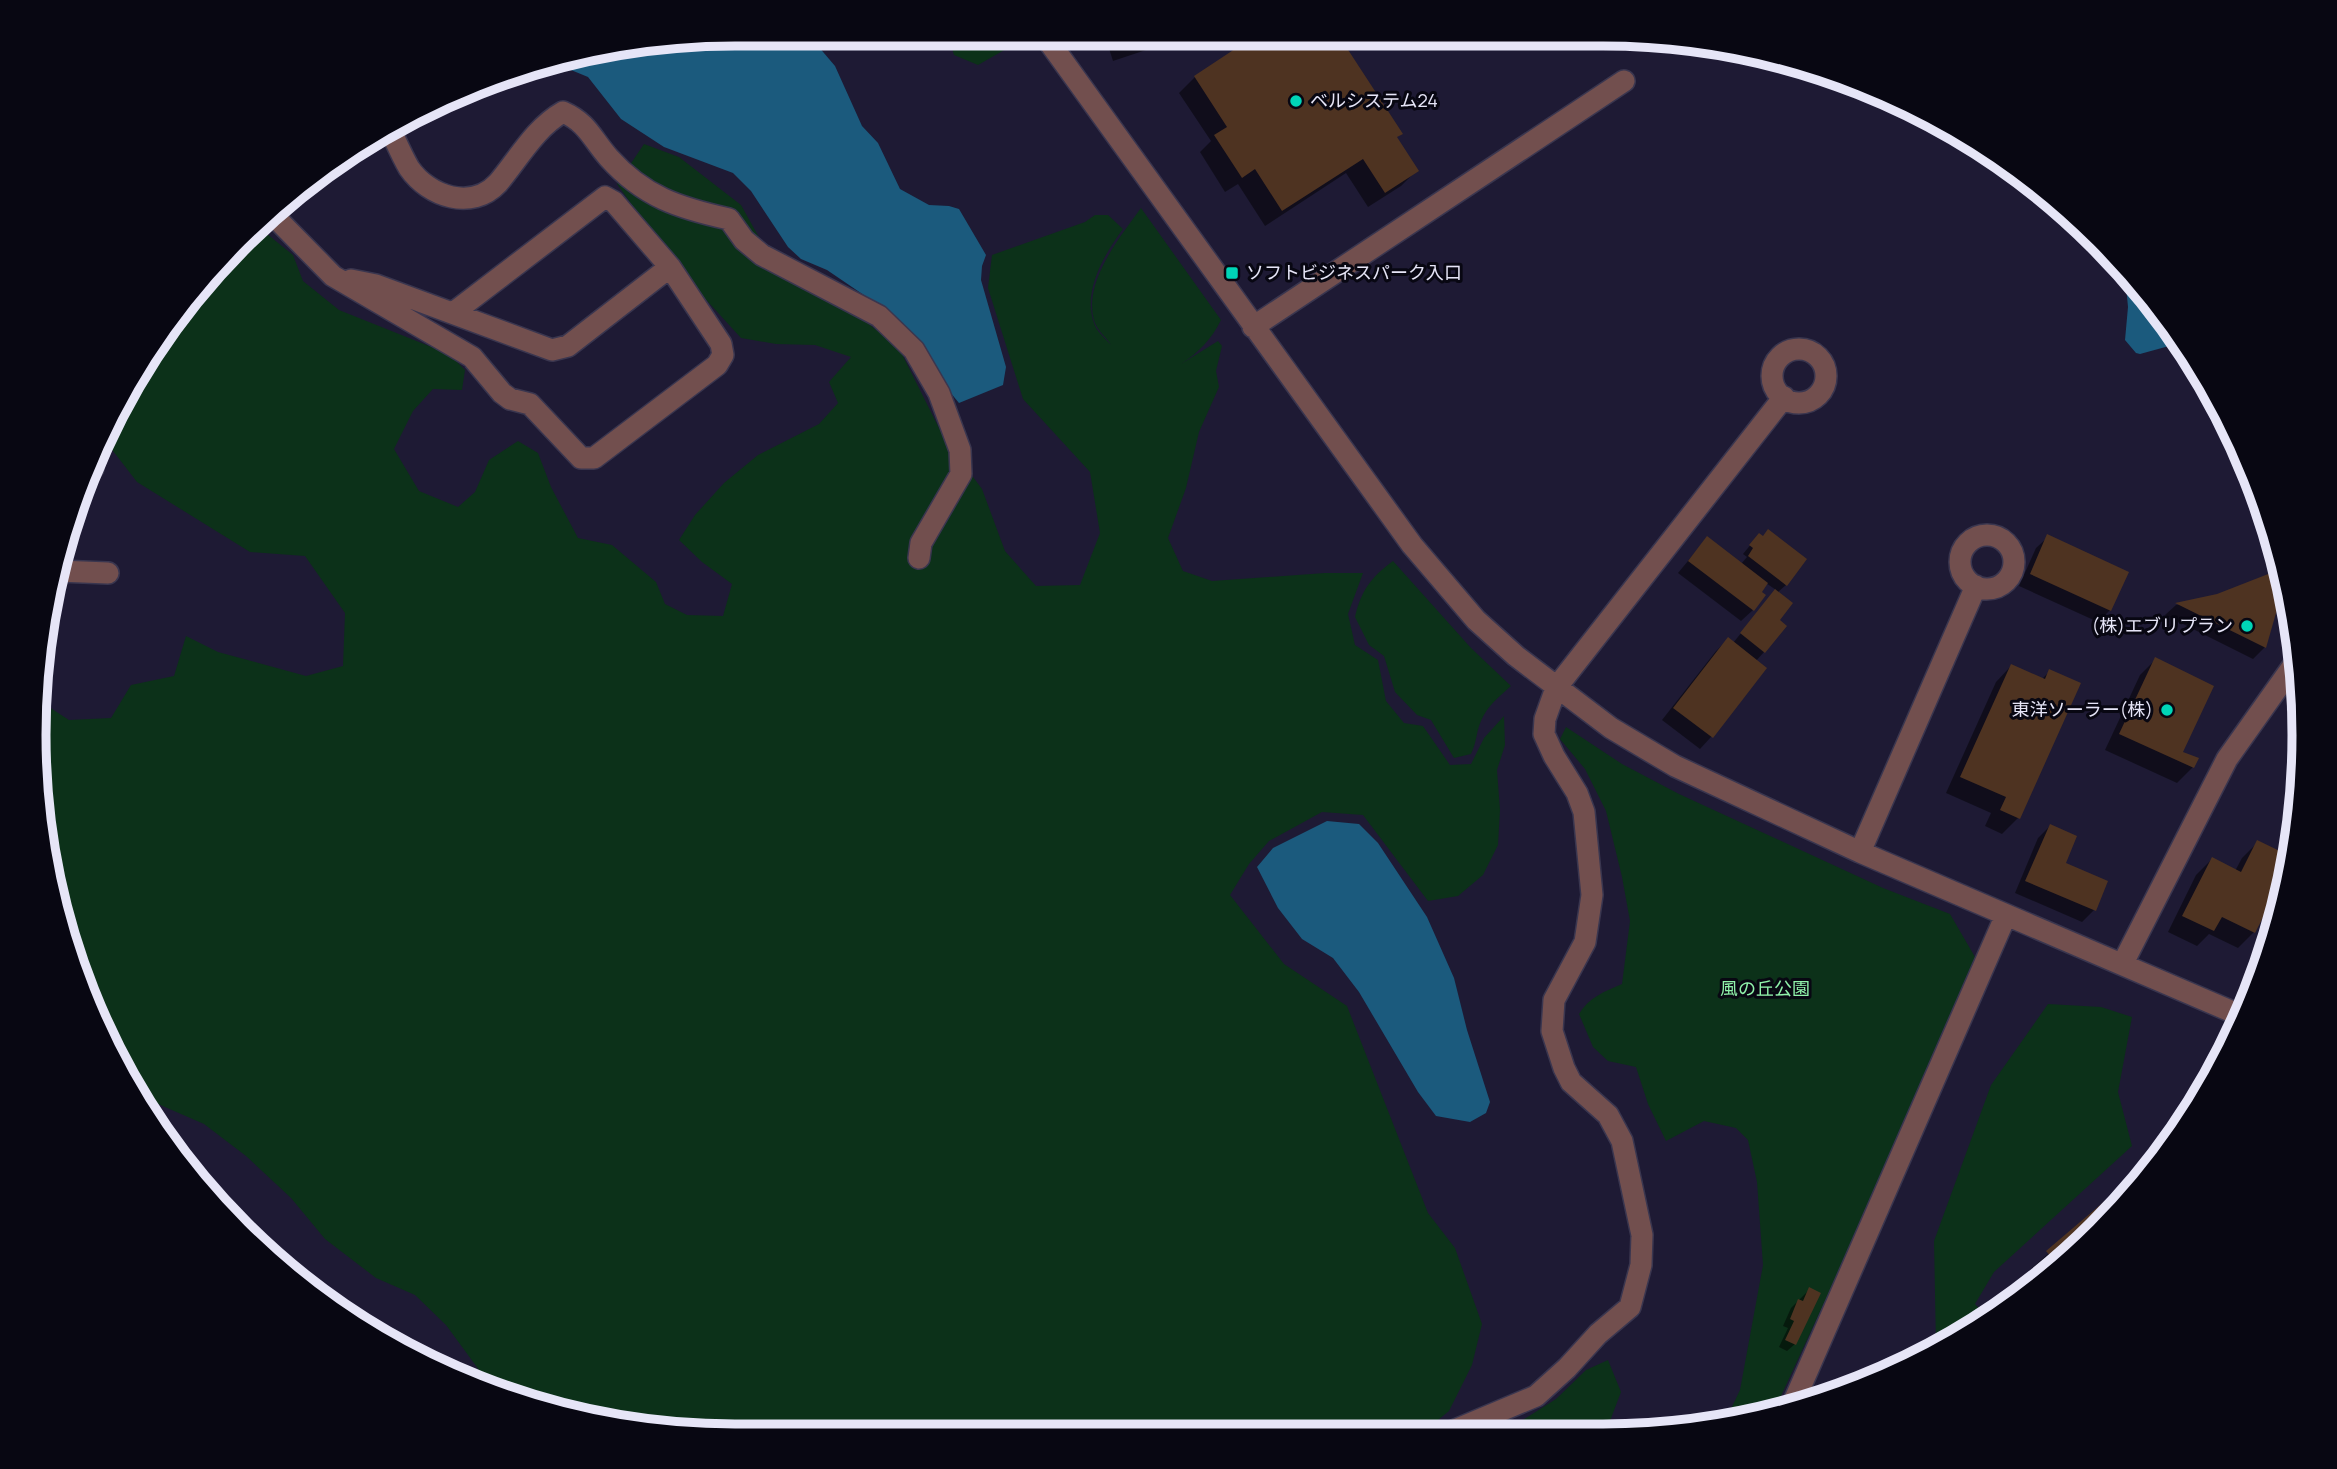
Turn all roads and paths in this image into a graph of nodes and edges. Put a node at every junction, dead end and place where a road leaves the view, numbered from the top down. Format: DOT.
graph roads {
  1 [pos="1052,46"];
  2 [pos="1625,81"];
  3 [pos="393,136"];
  4 [pos="277,219"];
  5 [pos="670,267"];
  6 [pos="333,276"];
  7 [pos="453,313"];
  8 [pos="1253,327"];
  9 [pos="1784,397"];
  10 [pos="919,558"];
  11 [pos="66,571"];
  12 [pos="108,573"];
  13 [pos="1976,586"];
  14 [pos="2288,672"];
  15 [pos="1556,688"];
  16 [pos="1860,852"];
  17 [pos="2006,915"];
  18 [pos="2123,963"];
  19 [pos="2233,1012"];
  20 [pos="1797,1395"];
  21 [pos="1469,1424"];
  1 -- 8 [label="street"];
  2 -- 8 [label="street"];
  3 -- 10 [label="street"];
  4 -- 6 [label="street"];
  5 -- 6 [label="street"];
  5 -- 7 [label="street"];
  5 -- 7 [label="street"];
  6 -- 7 [label="street"];
  8 -- 15 [label="street"];
  9 -- 15 [label="street"];
  11 -- 12 [label="street"];
  13 -- 16 [label="street"];
  14 -- 18 [label="street"];
  15 -- 16 [label="street"];
  15 -- 21 [label="street"];
  16 -- 17 [label="street"];
  17 -- 18 [label="street"];
  17 -- 20 [label="street"];
  18 -- 19 [label="street"];
}
